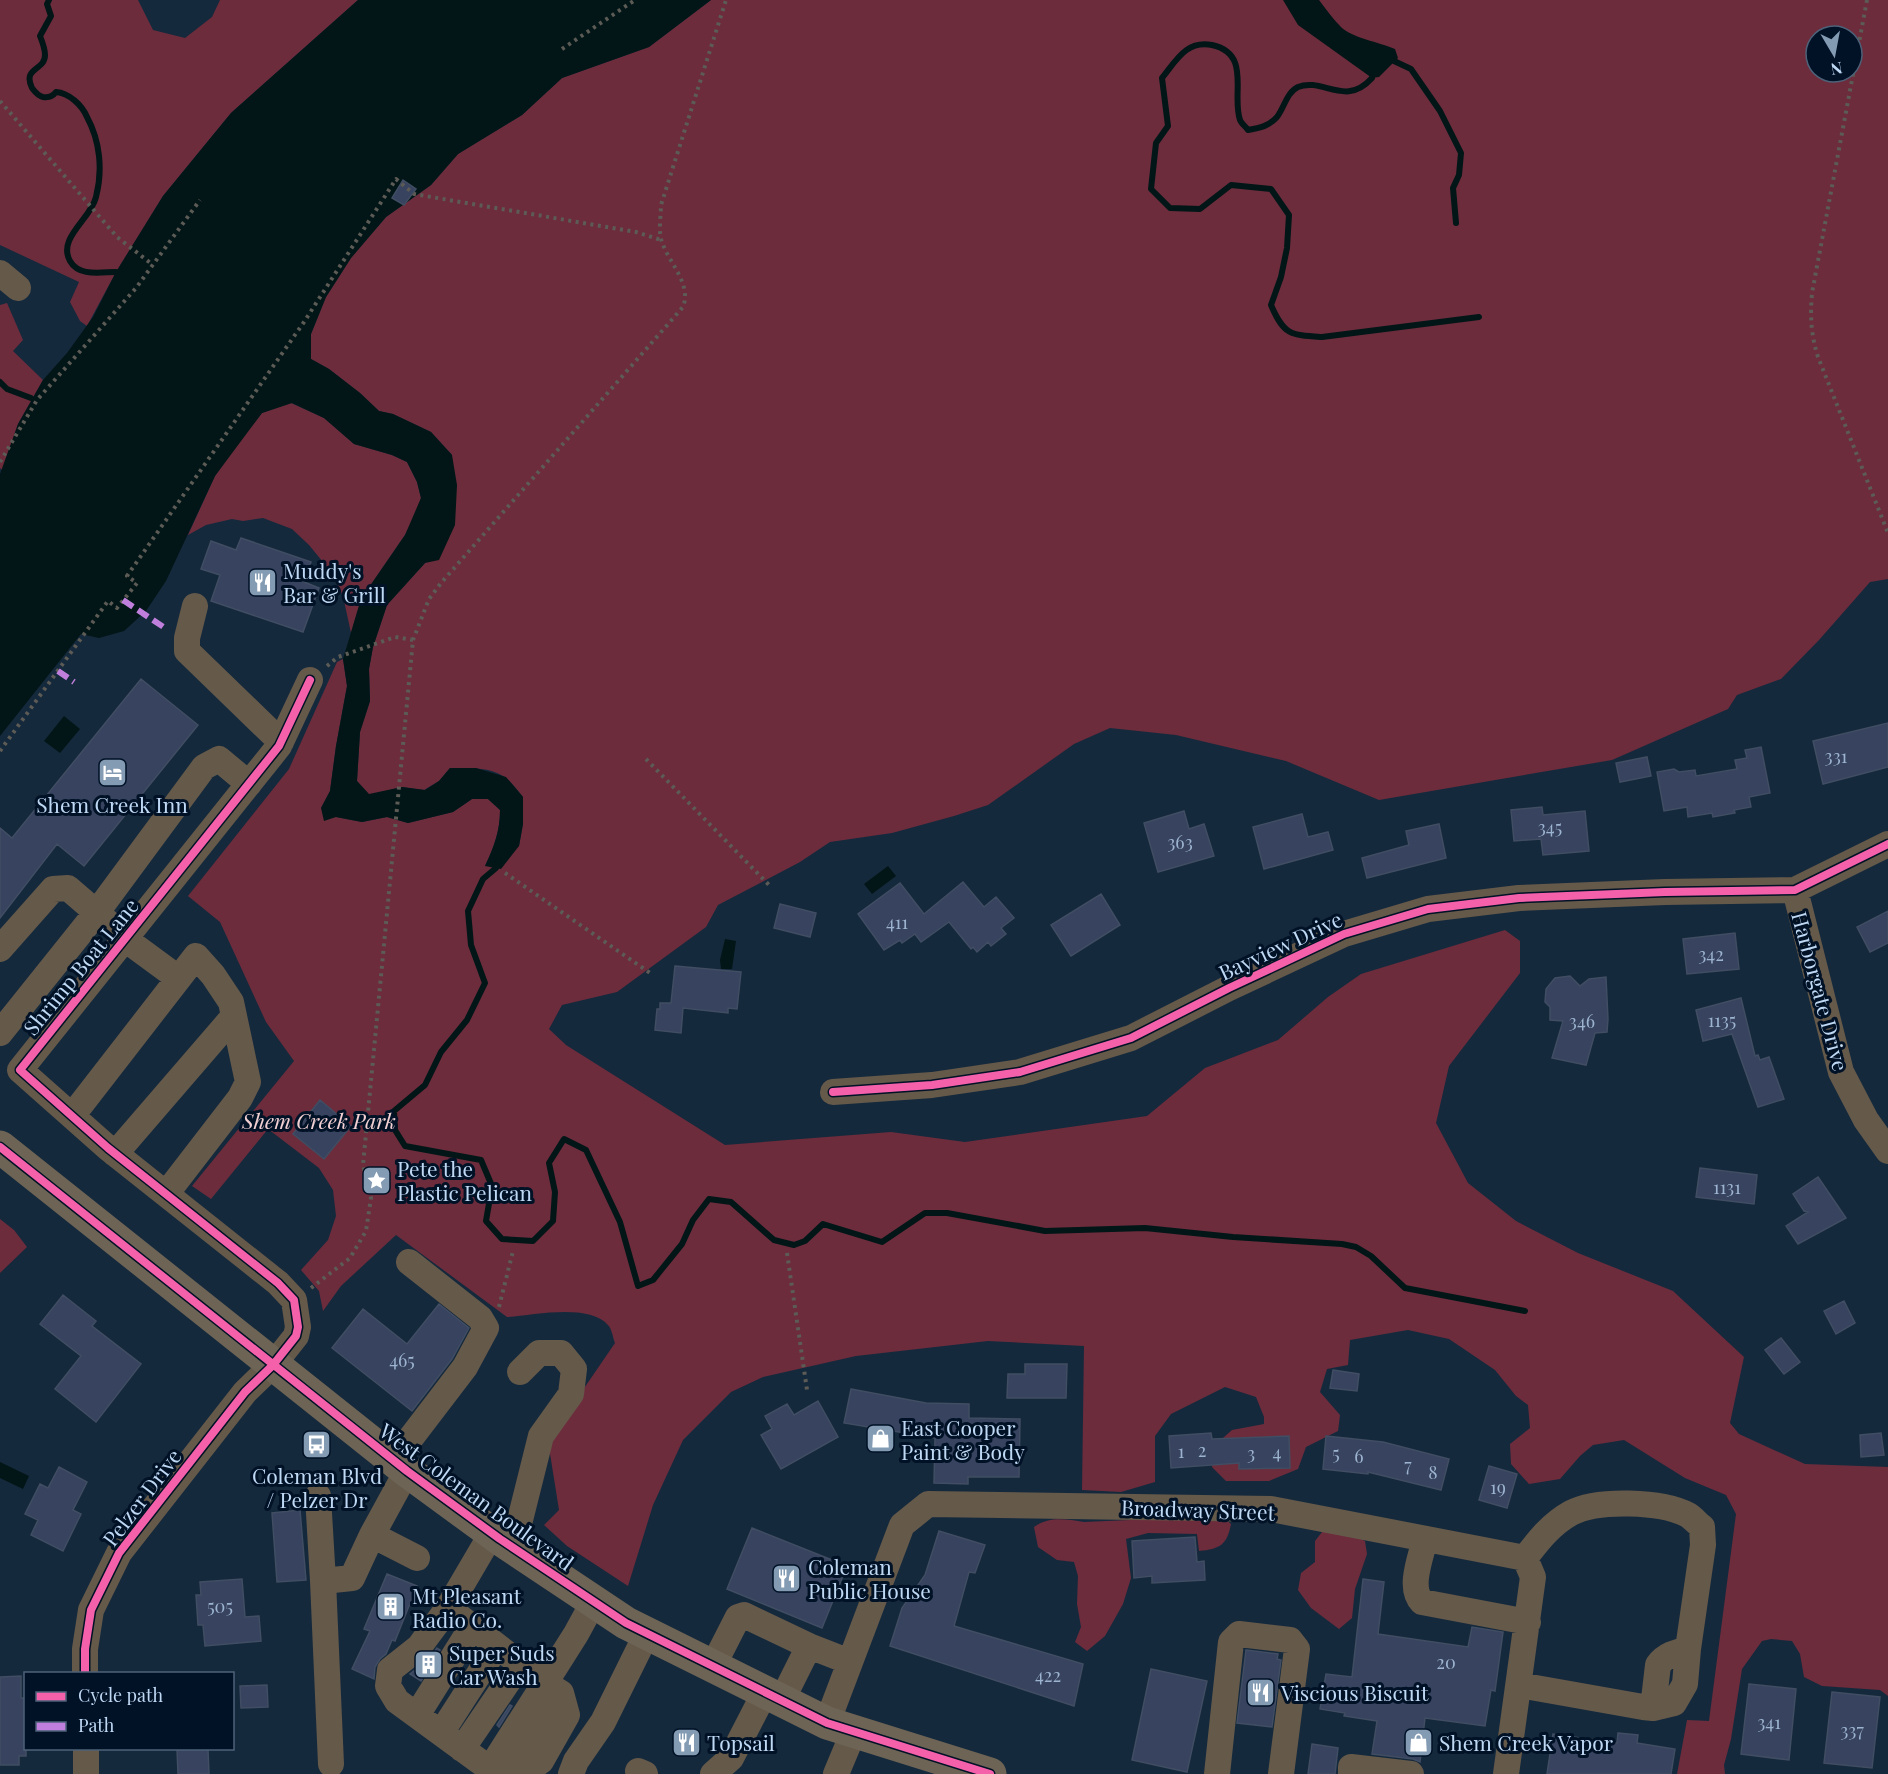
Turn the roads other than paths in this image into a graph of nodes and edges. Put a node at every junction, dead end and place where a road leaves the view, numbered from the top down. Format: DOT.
graph roads {
  1 [pos="195,606"];
  2 [pos="310,680"];
  3 [pos="281,742"];
  4 [pos="249,784"];
  5 [pos="1888,844"];
  6 [pos="1795,890"];
  7 [pos="97,912"];
  8 [pos="126,938"];
  9 [pos="0,949"];
  10 [pos="178,978"];
  11 [pos="234,1016"];
  12 [pos="0,1033"];
  13 [pos="833,1092"];
  14 [pos="72,1116"];
  15 [pos="0,1146"];
  16 [pos="1888,1151"];
  17 [pos="115,1154"];
  18 [pos="166,1194"];
  19 [pos="409,1262"];
  20 [pos="273,1365"];
  21 [pos="520,1372"];
  22 [pos="401,1466"];
  23 [pos="318,1496"];
  24 [pos="372,1535"];
  25 [pos="1425,1539"];
  26 [pos="503,1540"];
  27 [pos="417,1558"];
  28 [pos="1525,1558"];
  29 [pos="323,1581"];
  30 [pos="594,1601"];
  31 [pos="448,1608"];
  32 [pos="1528,1622"];
  33 [pos="647,1633"];
  34 [pos="808,1646"];
  35 [pos="850,1662"];
  36 [pos="521,1664"];
  37 [pos="713,1666"];
  38 [pos="85,1672"];
  39 [pos="1519,1685"];
  40 [pos="773,1696"];
  41 [pos="840,1727"];
  42 [pos="86,1750"];
  43 [pos="475,1754"];
  44 [pos="331,1764"];
  45 [pos="943,1768"];
  46 [pos="87,1774"];
  47 [pos="571,1774"];
  48 [pos="713,1774"];
  49 [pos="836,1774"];
  50 [pos="990,1774"];
  51 [pos="1217,1774"];
  52 [pos="1281,1774"];
  53 [pos="1351,1774"];
  54 [pos="1411,1774"];
  55 [pos="1506,1774"];
  1 -- 3 [label="street"];
  2 -- 3 [label="street, Shrimp Boat Lane"];
  3 -- 4 [label="street, Shrimp Boat Lane"];
  4 -- 7 [label="street"];
  4 -- 8 [label="street, Shrimp Boat Lane"];
  5 -- 6 [label="street, Bayview Drive"];
  6 -- 13 [label="street, Bayview Drive"];
  6 -- 16 [label="street, Harborgate Drive"];
  7 -- 8 [label="street"];
  7 -- 9 [label="street"];
  7 -- 12 [label="street"];
  8 -- 10 [label="street"];
  8 -- 14 [label="street, Shrimp Boat Lane"];
  10 -- 11 [label="street"];
  10 -- 14 [label="street"];
  11 -- 17 [label="street"];
  11 -- 18 [label="street"];
  14 -- 17 [label="street, Shrimp Boat Lane"];
  15 -- 20 [label="main road, West Coleman Boulevard"];
  17 -- 18 [label="street, Shrimp Boat Lane"];
  18 -- 20 [label="street, Shrimp Boat Lane"];
  19 -- 22 [label="street"];
  20 -- 22 [label="main road, West Coleman Boulevard"];
  20 -- 38 [label="street, Pelzer Drive"];
  21 -- 26 [label="street"];
  22 -- 24 [label="street"];
  22 -- 26 [label="main road, West Coleman Boulevard"];
  23 -- 29 [label="street"];
  24 -- 27 [label="street"];
  24 -- 29 [label="street"];
  25 -- 28 [label="street, Broadway Street"];
  25 -- 32 [label="street"];
  25 -- 35 [label="street, Broadway Street"];
  26 -- 30 [label="main road, West Coleman Boulevard"];
  26 -- 31 [label="street"];
  28 -- 32 [label="street"];
  28 -- 39 [label="street"];
  29 -- 44 [label="street"];
  30 -- 33 [label="main road, West Coleman Boulevard"];
  30 -- 36 [label="street"];
  31 -- 36 [label="street"];
  31 -- 43 [label="street"];
  32 -- 39 [label="street"];
  33 -- 37 [label="main road, West Coleman Boulevard"];
  33 -- 47 [label="street"];
  34 -- 35 [label="street"];
  34 -- 37 [label="street"];
  34 -- 40 [label="street"];
  35 -- 41 [label="street, Broadway Street"];
  36 -- 43 [label="street"];
  36 -- 43 [label="street"];
  36 -- 43 [label="street"];
  36 -- 43 [label="street"];
  37 -- 40 [label="main road, West Coleman Boulevard"];
  39 -- 55 [label="street"];
  40 -- 41 [label="main road, West Coleman Boulevard"];
  40 -- 48 [label="street"];
  41 -- 45 [label="main road, West Coleman Boulevard"];
  41 -- 49 [label="street, Broadway Street"];
  42 -- 46 [label="street"];
  45 -- 50 [label="main road, West Coleman Boulevard"];
  51 -- 52 [label="street"];
  53 -- 54 [label="street"];
}
